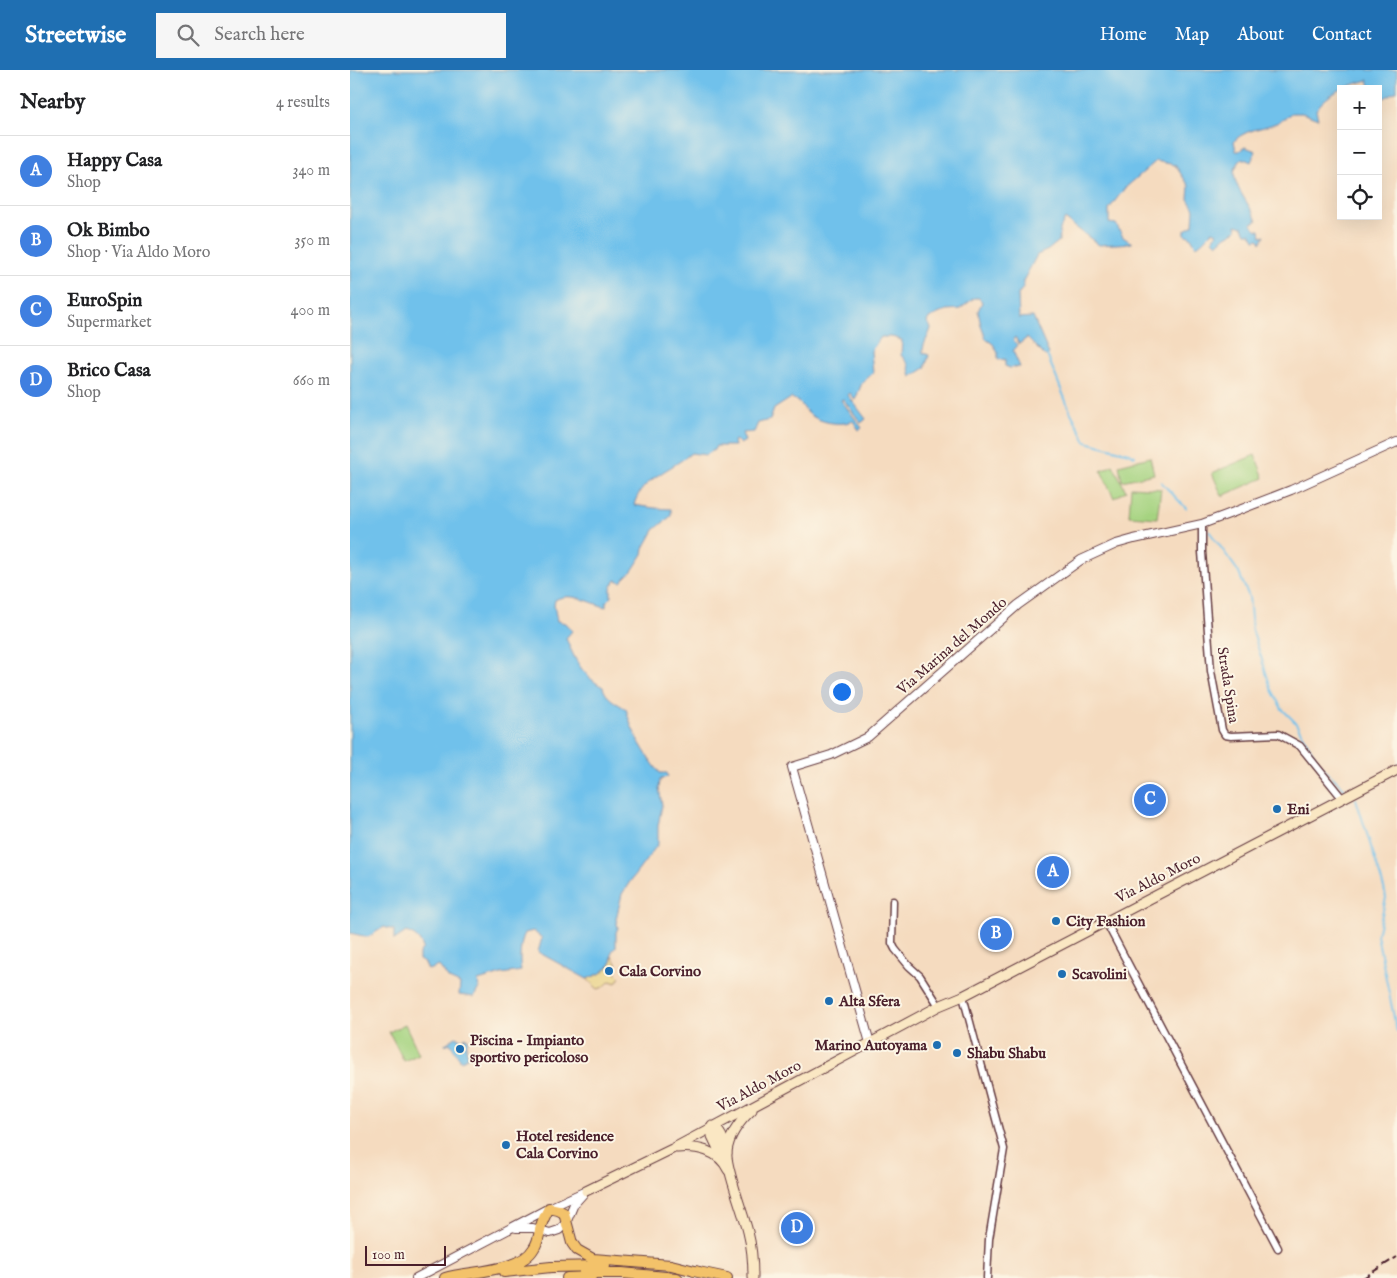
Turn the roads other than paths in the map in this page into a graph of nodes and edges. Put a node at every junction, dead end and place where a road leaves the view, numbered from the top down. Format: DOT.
graph roads {
  1 [pos="1397,442"];
  2 [pos="1202,524"];
  3 [pos="1397,770"];
  4 [pos="1342,798"];
  5 [pos="893,901"];
  6 [pos="1105,920"];
  7 [pos="963,996"];
  8 [pos="939,1006"];
  9 [pos="870,1043"];
  10 [pos="764,1100"];
  11 [pos="712,1126"];
  12 [pos="672,1149"];
  13 [pos="727,1154"];
  14 [pos="726,1165"];
  15 [pos="733,1180"];
  16 [pos="586,1191"];
  17 [pos="549,1208"];
  18 [pos="566,1223"];
  19 [pos="512,1228"];
  20 [pos="540,1230"];
  21 [pos="1278,1248"];
  22 [pos="699,1272"];
  23 [pos="416,1278"];
  24 [pos="444,1278"];
  25 [pos="463,1278"];
  26 [pos="508,1278"];
  27 [pos="567,1278"];
  28 [pos="624,1278"];
  29 [pos="677,1278"];
  30 [pos="727,1278"];
  31 [pos="753,1278"];
  32 [pos="986,1278"];
  1 -- 2 [label="street, Via Marina del Mondo"];
  2 -- 4 [label="street, Strada Spina"];
  2 -- 9 [label="street, Via Marina del Mondo"];
  3 -- 4 [label="main road, Via Aldo Moro"];
  4 -- 6 [label="main road, Via Aldo Moro"];
  5 -- 8 [label="street"];
  6 -- 7 [label="main road, Via Aldo Moro"];
  6 -- 21 [label="street"];
  7 -- 8 [label="main road, Via Aldo Moro"];
  7 -- 32 [label="street"];
  8 -- 9 [label="main road, Via Aldo Moro"];
  9 -- 10 [label="main road, Via Aldo Moro"];
  10 -- 11 [label="main road, Via Aldo Moro"];
  10 -- 13 [label="main road"];
  11 -- 12 [label="main road, Via Aldo Moro"];
  11 -- 13 [label="main road"];
  11 -- 14 [label="main road"];
  12 -- 14 [label="main road"];
  12 -- 16 [label="main road, Via Aldo Moro"];
  13 -- 15 [label="main road"];
  14 -- 15 [label="main road"];
  15 -- 31 [label="main road"];
  16 -- 17 [label="street"];
  16 -- 18 [label="street"];
  17 -- 18 [label="highway"];
  17 -- 19 [label="street"];
  17 -- 20 [label="highway"];
  18 -- 20 [label="street"];
  18 -- 22 [label="highway"];
  19 -- 20 [label="street"];
  19 -- 23 [label="street"];
  20 -- 24 [label="highway"];
  22 -- 25 [label="highway"];
  22 -- 30 [label="highway"];
  26 -- 29 [label="highway"];
  27 -- 28 [label="highway"];
}
